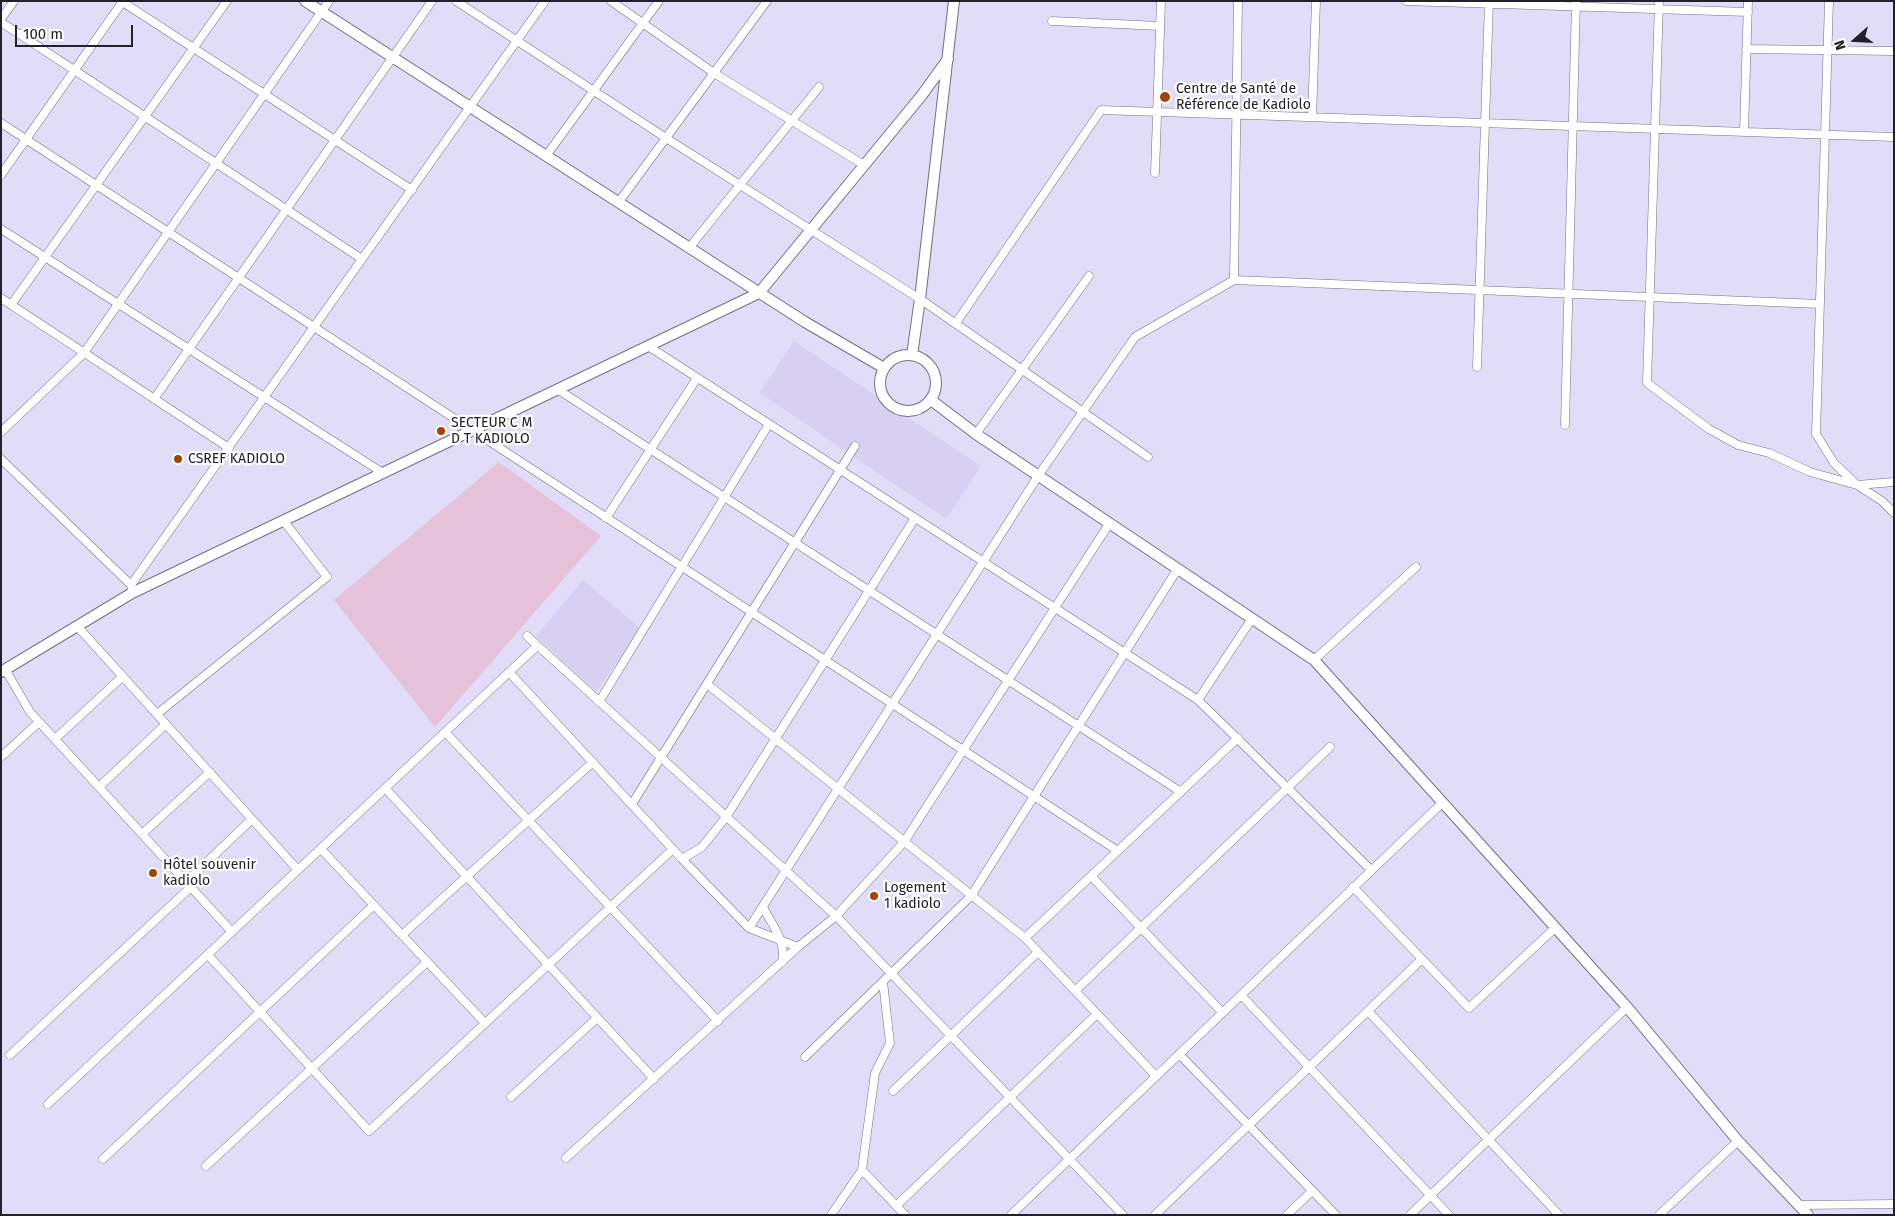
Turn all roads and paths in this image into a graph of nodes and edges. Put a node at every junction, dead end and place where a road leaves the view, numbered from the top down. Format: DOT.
graph roads {
  1 [pos="14,1"];
  2 [pos="227,1"];
  3 [pos="305,1"];
  4 [pos="329,1"];
  5 [pos="432,1"];
  6 [pos="456,1"];
  7 [pos="545,1"];
  8 [pos="611,1"];
  9 [pos="659,1"];
  10 [pos="767,1"];
  11 [pos="954,1"];
  12 [pos="1161,1"];
  13 [pos="1238,1"];
  14 [pos="1316,1"];
  15 [pos="1406,1"];
  16 [pos="1748,1"];
  17 [pos="1829,1"];
  18 [pos="122,2"];
  19 [pos="1489,3"];
  20 [pos="1576,4"];
  21 [pos="1659,5"];
  22 [pos="322,12"];
  23 [pos="1748,12"];
  24 [pos="1,20"];
  25 [pos="1052,21"];
  26 [pos="643,23"];
  27 [pos="1160,26"];
  28 [pos="517,41"];
  29 [pos="193,48"];
  30 [pos="1746,49"];
  31 [pos="1827,50"];
  32 [pos="1894,52"];
  33 [pos="393,58"];
  34 [pos="948,58"];
  35 [pos="75,70"];
  36 [pos="714,73"];
  37 [pos="819,87"];
  38 [pos="594,91"];
  39 [pos="264,94"];
  40 [pos="470,107"];
  41 [pos="1158,112"];
  42 [pos="1236,114"];
  43 [pos="145,116"];
  44 [pos="1312,117"];
  45 [pos="792,121"];
  46 [pos="1,123"];
  47 [pos="1485,123"];
  48 [pos="1573,126"];
  49 [pos="1655,129"];
  50 [pos="1744,132"];
  51 [pos="1825,134"];
  52 [pos="1894,137"];
  53 [pos="666,138"];
  54 [pos="26,139"];
  55 [pos="335,140"];
  56 [pos="546,156"];
  57 [pos="216,163"];
  58 [pos="864,165"];
  59 [pos="1156,173"];
  60 [pos="1,175"];
  61 [pos="96,185"];
  62 [pos="740,185"];
  63 [pos="412,190"];
  64 [pos="618,203"];
  65 [pos="286,210"];
  66 [pos="1,229"];
  67 [pos="811,230"];
  68 [pos="168,232"];
  69 [pos="689,248"];
  70 [pos="45,257"];
  71 [pos="362,260"];
  72 [pos="1089,276"];
  73 [pos="239,278"];
  74 [pos="1234,280"];
  75 [pos="1480,290"];
  76 [pos="759,293"];
  77 [pos="1568,294"];
  78 [pos="1650,297"];
  79 [pos="1,298"];
  80 [pos="920,299"];
  81 [pos="118,304"];
  82 [pos="1820,304"];
  83 [pos="11,305"];
  84 [pos="956,323"];
  85 [pos="314,327"];
  86 [pos="648,346"];
  87 [pos="189,349"];
  88 [pos="84,353"];
  89 [pos="912,355"];
  90 [pos="1478,367"];
  91 [pos="884,368"];
  92 [pos="1022,370"];
  93 [pos="697,378"];
  94 [pos="557,389"];
  95 [pos="264,397"];
  96 [pos="154,398"];
  97 [pos="930,400"];
  98 [pos="1083,412"];
  99 [pos="769,424"];
  100 [pos="1565,426"];
  101 [pos="472,430"];
  102 [pos="1,432"];
  103 [pos="976,434"];
  104 [pos="855,446"];
  105 [pos="229,448"];
  106 [pos="650,449"];
  107 [pos="1148,457"];
  108 [pos="1,459"];
  109 [pos="840,470"];
  110 [pos="382,473"];
  111 [pos="1038,476"];
  112 [pos="1894,482"];
  113 [pos="1857,485"];
  114 [pos="724,497"];
  115 [pos="1894,513"];
  116 [pos="606,518"];
  117 [pos="915,518"];
  118 [pos="283,520"];
  119 [pos="1109,524"];
  120 [pos="795,542"];
  121 [pos="983,562"];
  122 [pos="681,566"];
  123 [pos="1416,567"];
  124 [pos="1177,570"];
  125 [pos="132,589"];
  126 [pos="869,591"];
  127 [pos="1055,608"];
  128 [pos="752,612"];
  129 [pos="1251,620"];
  130 [pos="78,626"];
  131 [pos="937,634"];
  132 [pos="527,636"];
  133 [pos="537,646"];
  134 [pos="1124,653"];
  135 [pos="825,660"];
  136 [pos="1314,660"];
  137 [pos="3,671"];
  138 [pos="509,672"];
  139 [pos="123,676"];
  140 [pos="1008,680"];
  141 [pos="707,684"];
  142 [pos="1198,700"];
  143 [pos="599,702"];
  144 [pos="892,704"];
  145 [pos="157,714"];
  146 [pos="39,722"];
  147 [pos="166,724"];
  148 [pos="1078,726"];
  149 [pos="444,732"];
  150 [pos="1238,738"];
  151 [pos="55,739"];
  152 [pos="776,739"];
  153 [pos="1330,747"];
  154 [pos="963,750"];
  155 [pos="1,757"];
  156 [pos="661,758"];
  157 [pos="593,762"];
  158 [pos="210,772"];
  159 [pos="99,787"];
  160 [pos="385,788"];
  161 [pos="838,788"];
  162 [pos="1288,788"];
  163 [pos="1181,792"];
  164 [pos="1034,796"];
  165 [pos="1442,803"];
  166 [pos="632,804"];
  167 [pos="726,817"];
  168 [pos="252,819"];
  169 [pos="528,820"];
  170 [pos="142,834"];
  171 [pos="904,842"];
  172 [pos="321,849"];
  173 [pos="673,849"];
  174 [pos="1118,851"];
  175 [pos="682,859"];
  176 [pos="298,870"];
  177 [pos="1371,870"];
  178 [pos="785,871"];
  179 [pos="466,876"];
  180 [pos="1091,876"];
  181 [pos="188,884"];
  182 [pos="1353,887"];
  183 [pos="971,896"];
  184 [pos="374,905"];
  185 [pos="610,907"];
  186 [pos="762,907"];
  187 [pos="836,916"];
  188 [pos="749,928"];
  189 [pos="1141,928"];
  190 [pos="1555,928"];
  191 [pos="232,932"];
  192 [pos="402,935"];
  193 [pos="1025,938"];
  194 [pos="782,941"];
  195 [pos="798,947"];
  196 [pos="1038,952"];
  197 [pos="208,955"];
  198 [pos="1422,959"];
  199 [pos="427,962"];
  200 [pos="782,962"];
  201 [pos="548,964"];
  202 [pos="891,974"];
  203 [pos="883,982"];
  204 [pos="1075,991"];
  205 [pos="1241,994"];
  206 [pos="1627,1008"];
  207 [pos="1368,1011"];
  208 [pos="260,1012"];
  209 [pos="1222,1012"];
  210 [pos="1097,1014"];
  211 [pos="597,1018"];
  212 [pos="718,1021"];
  213 [pos="484,1022"];
  214 [pos="950,1036"];
  215 [pos="1179,1054"];
  216 [pos="10,1055"];
  217 [pos="805,1057"];
  218 [pos="1309,1067"];
  219 [pos="312,1069"];
  220 [pos="1156,1076"];
  221 [pos="654,1079"];
  222 [pos="893,1091"];
  223 [pos="511,1097"];
  224 [pos="1010,1097"];
  225 [pos="48,1104"];
  226 [pos="1249,1125"];
  227 [pos="1489,1140"];
  228 [pos="1738,1141"];
  229 [pos="566,1158"];
  230 [pos="1069,1159"];
  231 [pos="103,1160"];
  232 [pos="206,1166"];
  233 [pos="862,1170"];
  234 [pos="1312,1191"];
  235 [pos="1431,1195"];
  236 [pos="1894,1204"];
  237 [pos="1799,1205"];
  238 [pos="896,1206"];
  239 [pos="831,1215"];
  240 [pos="905,1215"];
  241 [pos="1011,1215"];
  242 [pos="1122,1215"];
  243 [pos="1155,1215"];
  244 [pos="1287,1215"];
  245 [pos="1336,1215"];
  246 [pos="1410,1215"];
  247 [pos="1449,1215"];
  248 [pos="1559,1215"];
  249 [pos="1659,1215"];
  250 [pos="1808,1215"];
  1 -- 24 [label="street"];
  2 -- 29 [label="street"];
  3 -- 22 [label="main road"];
  4 -- 22 [label="street"];
  5 -- 33 [label="street"];
  6 -- 28 [label="street"];
  7 -- 28 [label="street"];
  8 -- 26 [label="street"];
  9 -- 26 [label="street"];
  10 -- 36 [label="street"];
  11 -- 34 [label="main road"];
  12 -- 27 [label="street"];
  13 -- 42 [label="street"];
  14 -- 44 [label="street"];
  15 -- 19 [label="street"];
  16 -- 23 [label="street"];
  17 -- 31 [label="street"];
  18 -- 29 [label="street"];
  18 -- 35 [label="street"];
  19 -- 20 [label="street"];
  19 -- 47 [label="street"];
  20 -- 21 [label="street"];
  20 -- 48 [label="street"];
  21 -- 23 [label="street"];
  21 -- 49 [label="street"];
  22 -- 33 [label="main road"];
  22 -- 39 [label="street"];
  23 -- 30 [label="street"];
  24 -- 35 [label="street"];
  25 -- 27 [label="street"];
  26 -- 36 [label="street"];
  26 -- 38 [label="street"];
  27 -- 41 [label="street"];
  28 -- 38 [label="street"];
  28 -- 40 [label="street"];
  29 -- 39 [label="street"];
  29 -- 43 [label="street"];
  30 -- 31 [label="street"];
  30 -- 50 [label="street"];
  31 -- 32 [label="street"];
  31 -- 51 [label="street"];
  33 -- 40 [label="main road"];
  33 -- 55 [label="street"];
  34 -- 58 [label="main road"];
  34 -- 80 [label="main road"];
  35 -- 43 [label="street"];
  35 -- 54 [label="street"];
  36 -- 45 [label="street"];
  36 -- 53 [label="street"];
  37 -- 45 [label="street"];
  38 -- 53 [label="street"];
  38 -- 56 [label="street"];
  39 -- 55 [label="street"];
  39 -- 57 [label="street"];
  40 -- 56 [label="main road"];
  40 -- 63 [label="street"];
  41 -- 42 [label="street"];
  41 -- 59 [label="street"];
  41 -- 84 [label="street"];
  42 -- 44 [label="street"];
  42 -- 74 [label="street"];
  43 -- 57 [label="street"];
  43 -- 61 [label="street"];
  44 -- 47 [label="street"];
  45 -- 58 [label="street"];
  45 -- 62 [label="street"];
  46 -- 54 [label="street"];
  47 -- 48 [label="street"];
  47 -- 75 [label="street"];
  48 -- 49 [label="street"];
  48 -- 77 [label="street"];
  49 -- 50 [label="street"];
  49 -- 78 [label="street"];
  50 -- 51 [label="street"];
  51 -- 52 [label="street"];
  51 -- 82 [label="street"];
  53 -- 62 [label="street"];
  53 -- 64 [label="street"];
  54 -- 60 [label="street"];
  54 -- 61 [label="street"];
  55 -- 63 [label="street"];
  55 -- 65 [label="street"];
  56 -- 64 [label="main road"];
  57 -- 65 [label="street"];
  57 -- 68 [label="street"];
  58 -- 67 [label="main road"];
  61 -- 68 [label="street"];
  61 -- 70 [label="street"];
  62 -- 67 [label="street"];
  62 -- 69 [label="street"];
  63 -- 71 [label="street"];
  64 -- 69 [label="main road"];
  65 -- 71 [label="street"];
  65 -- 73 [label="street"];
  66 -- 70 [label="street"];
  67 -- 76 [label="main road"];
  67 -- 80 [label="street"];
  68 -- 73 [label="street"];
  68 -- 81 [label="street"];
  69 -- 76 [label="main road"];
  70 -- 81 [label="street"];
  70 -- 83 [label="street"];
  71 -- 85 [label="street"];
  72 -- 92 [label="street"];
  73 -- 85 [label="street"];
  73 -- 87 [label="street"];
  74 -- 75 [label="street"];
  74 -- 98 [label="street"];
  75 -- 77 [label="street"];
  75 -- 90 [label="street"];
  76 -- 86 [label="main road"];
  76 -- 91 [label="main road"];
  77 -- 78 [label="street"];
  77 -- 100 [label="street"];
  78 -- 82 [label="street"];
  78 -- 113 [label="street"];
  79 -- 83 [label="street"];
  80 -- 84 [label="street"];
  80 -- 89 [label="main road"];
  81 -- 87 [label="street"];
  81 -- 88 [label="street"];
  82 -- 113 [label="street"];
  83 -- 88 [label="street"];
  84 -- 92 [label="street"];
  85 -- 95 [label="street"];
  85 -- 101 [label="street"];
  86 -- 93 [label="street"];
  86 -- 94 [label="main road"];
  87 -- 95 [label="street"];
  87 -- 96 [label="street"];
  88 -- 96 [label="street"];
  88 -- 102 [label="street"];
  89 -- 91 [label="main road"];
  89 -- 97 [label="main road"];
  91 -- 97 [label="main road"];
  92 -- 98 [label="street"];
  92 -- 103 [label="street"];
  93 -- 99 [label="street"];
  93 -- 106 [label="street"];
  94 -- 101 [label="main road"];
  94 -- 106 [label="street"];
  95 -- 105 [label="street"];
  95 -- 110 [label="street"];
  96 -- 105 [label="street"];
  97 -- 103 [label="main road"];
  98 -- 107 [label="street"];
  98 -- 111 [label="street"];
  99 -- 109 [label="street"];
  99 -- 114 [label="street"];
  101 -- 110 [label="main road"];
  101 -- 116 [label="street"];
  103 -- 111 [label="main road"];
  104 -- 109 [label="street"];
  105 -- 125 [label="street"];
  106 -- 114 [label="street"];
  106 -- 116 [label="street"];
  108 -- 125 [label="street"];
  109 -- 117 [label="street"];
  109 -- 120 [label="street"];
  110 -- 118 [label="main road"];
  111 -- 119 [label="main road"];
  111 -- 121 [label="street"];
  112 -- 113 [label="street"];
  113 -- 115 [label="street"];
  114 -- 120 [label="street"];
  114 -- 122 [label="street"];
  116 -- 122 [label="street"];
  117 -- 121 [label="street"];
  117 -- 126 [label="street"];
  118 -- 125 [label="main road"];
  118 -- 145 [label="street"];
  119 -- 124 [label="main road"];
  119 -- 127 [label="street"];
  120 -- 126 [label="street"];
  120 -- 128 [label="street"];
  121 -- 127 [label="street"];
  121 -- 131 [label="street"];
  122 -- 128 [label="street"];
  122 -- 143 [label="street"];
  123 -- 136 [label="street"];
  124 -- 129 [label="main road"];
  124 -- 134 [label="street"];
  125 -- 130 [label="main road"];
  126 -- 131 [label="street"];
  126 -- 135 [label="street"];
  127 -- 134 [label="street"];
  127 -- 140 [label="street"];
  128 -- 135 [label="street"];
  128 -- 141 [label="street"];
  129 -- 136 [label="main road"];
  129 -- 142 [label="street"];
  130 -- 137 [label="main road"];
  130 -- 139 [label="street"];
  131 -- 140 [label="street"];
  131 -- 144 [label="street"];
  132 -- 133 [label="street"];
  133 -- 138 [label="street"];
  133 -- 143 [label="street"];
  134 -- 142 [label="street"];
  134 -- 148 [label="street"];
  135 -- 144 [label="street"];
  135 -- 152 [label="street"];
  136 -- 165 [label="main road"];
  137 -- 146 [label="street"];
  138 -- 149 [label="street"];
  138 -- 157 [label="street"];
  139 -- 145 [label="street"];
  139 -- 151 [label="street"];
  140 -- 148 [label="street"];
  140 -- 154 [label="street"];
  141 -- 152 [label="street"];
  141 -- 156 [label="street"];
  142 -- 150 [label="street"];
  143 -- 156 [label="street"];
  144 -- 154 [label="street"];
  144 -- 161 [label="street"];
  145 -- 147 [label="street"];
  146 -- 151 [label="street"];
  146 -- 155 [label="street"];
  147 -- 158 [label="street"];
  147 -- 159 [label="street"];
  148 -- 163 [label="street"];
  148 -- 164 [label="street"];
  149 -- 160 [label="street"];
  149 -- 169 [label="street"];
  150 -- 162 [label="street"];
  150 -- 163 [label="street"];
  151 -- 159 [label="street"];
  152 -- 161 [label="street"];
  152 -- 167 [label="street"];
  153 -- 162 [label="street"];
  154 -- 164 [label="street"];
  154 -- 171 [label="street"];
  156 -- 166 [label="street"];
  156 -- 167 [label="street"];
  157 -- 166 [label="street"];
  157 -- 169 [label="street"];
  158 -- 168 [label="street"];
  158 -- 170 [label="street"];
  159 -- 170 [label="street"];
  160 -- 172 [label="street"];
  160 -- 179 [label="street"];
  161 -- 171 [label="street"];
  161 -- 178 [label="street"];
  162 -- 177 [label="street"];
  162 -- 189 [label="street"];
  163 -- 174 [label="street"];
  164 -- 174 [label="street"];
  164 -- 183 [label="street"];
  165 -- 177 [label="street"];
  165 -- 190 [label="main road"];
  166 -- 173 [label="street"];
  167 -- 175 [label="street"];
  167 -- 178 [label="street"];
  168 -- 176 [label="street"];
  168 -- 181 [label="street"];
  169 -- 179 [label="street"];
  169 -- 185 [label="street"];
  170 -- 181 [label="street"];
  171 -- 183 [label="street"];
  171 -- 187 [label="street"];
  172 -- 176 [label="street"];
  172 -- 184 [label="street"];
  173 -- 175 [label="street"];
  173 -- 185 [label="street"];
  174 -- 180 [label="street"];
  175 -- 188 [label="street"];
  176 -- 191 [label="street"];
  177 -- 182 [label="street"];
  178 -- 186 [label="street"];
  178 -- 187 [label="street"];
  179 -- 192 [label="street"];
  179 -- 201 [label="street"];
  180 -- 189 [label="street"];
  180 -- 193 [label="street"];
  181 -- 191 [label="street"];
  181 -- 216 [label="street"];
  182 -- 198 [label="street"];
  182 -- 205 [label="street"];
  183 -- 193 [label="street"];
  183 -- 202 [label="street"];
  184 -- 192 [label="street"];
  184 -- 208 [label="street"];
  185 -- 201 [label="street"];
  185 -- 212 [label="street"];
  186 -- 188 [label="street"];
  186 -- 194 [label="street"];
  187 -- 195 [label="street"];
  187 -- 202 [label="street"];
  188 -- 194 [label="street"];
  189 -- 204 [label="street"];
  189 -- 209 [label="street"];
  190 -- 198 [label="street"];
  190 -- 206 [label="main road"];
  191 -- 197 [label="street"];
  192 -- 199 [label="street"];
  193 -- 196 [label="street"];
  194 -- 195 [label="street"];
  194 -- 200 [label="street"];
  195 -- 200 [label="street"];
  196 -- 204 [label="street"];
  196 -- 214 [label="street"];
  197 -- 208 [label="street"];
  197 -- 225 [label="street"];
  198 -- 207 [label="street"];
  199 -- 213 [label="street"];
  199 -- 219 [label="street"];
  200 -- 212 [label="street"];
  201 -- 211 [label="street"];
  201 -- 213 [label="street"];
  202 -- 203 [label="street"];
  202 -- 214 [label="street"];
  203 -- 217 [label="street"];
  203 -- 233 [label="street"];
  204 -- 210 [label="street"];
  205 -- 209 [label="street"];
  205 -- 218 [label="street"];
  206 -- 227 [label="street"];
  206 -- 228 [label="main road"];
  207 -- 218 [label="street"];
  207 -- 227 [label="street"];
  208 -- 219 [label="street"];
  208 -- 231 [label="street"];
  209 -- 215 [label="street"];
  210 -- 220 [label="street"];
  210 -- 224 [label="street"];
  211 -- 221 [label="street"];
  211 -- 223 [label="street"];
  212 -- 221 [label="street"];
  213 -- 219 [label="street"];
  214 -- 222 [label="street"];
  214 -- 224 [label="street"];
  215 -- 220 [label="street"];
  215 -- 226 [label="street"];
  218 -- 226 [label="street"];
  218 -- 235 [label="street"];
  219 -- 232 [label="street"];
  220 -- 230 [label="street"];
  221 -- 229 [label="street"];
  224 -- 230 [label="street"];
  224 -- 238 [label="street"];
  226 -- 234 [label="street"];
  226 -- 243 [label="street"];
  227 -- 235 [label="street"];
  227 -- 248 [label="street"];
  228 -- 237 [label="main road"];
  228 -- 249 [label="street"];
  230 -- 241 [label="street"];
  230 -- 242 [label="street"];
  233 -- 238 [label="street"];
  233 -- 239 [label="street"];
  234 -- 244 [label="street"];
  234 -- 245 [label="street"];
  235 -- 246 [label="street"];
  235 -- 247 [label="street"];
  236 -- 237 [label="street"];
  237 -- 250 [label="main road"];
  238 -- 240 [label="street"];
}
